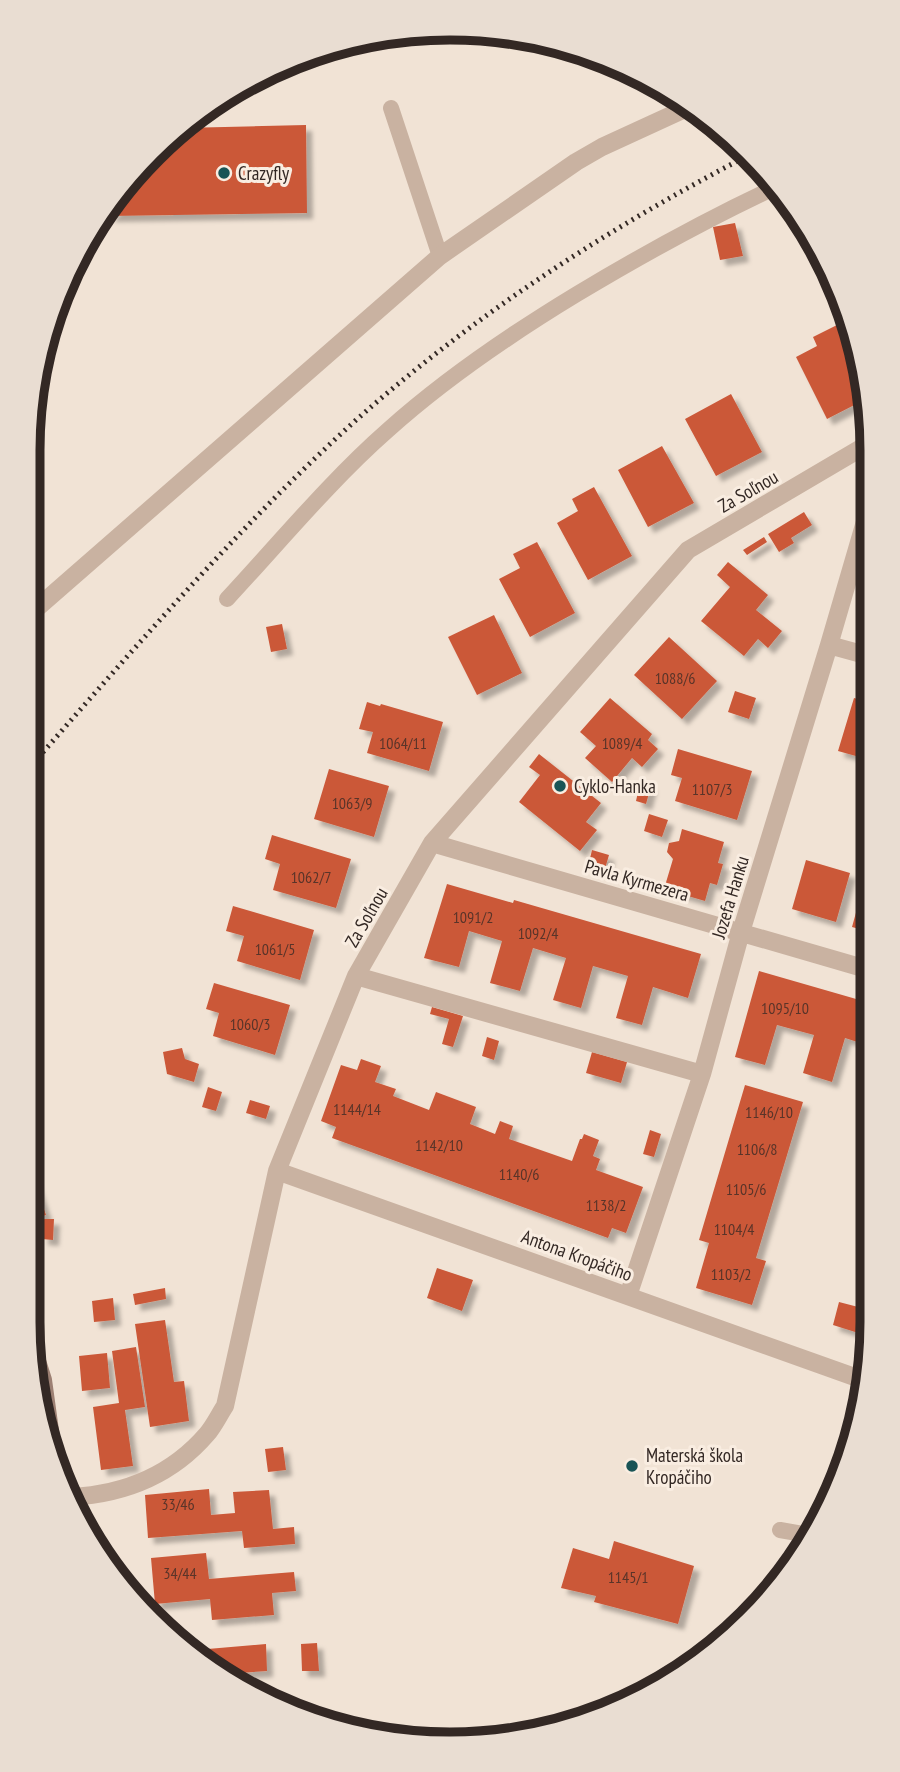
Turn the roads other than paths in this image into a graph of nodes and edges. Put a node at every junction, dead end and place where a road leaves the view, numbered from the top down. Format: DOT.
graph roads {
  1 [pos="391,108"];
  2 [pos="681,111"];
  3 [pos="767,191"];
  4 [pos="440,256"];
  5 [pos="860,449"];
  6 [pos="860,539"];
  7 [pos="227,599"];
  8 [pos="40,605"];
  9 [pos="829,645"];
  10 [pos="860,654"];
  11 [pos="432,843"];
  12 [pos="741,932"];
  13 [pos="860,967"];
  14 [pos="356,976"];
  15 [pos="702,1074"];
  16 [pos="277,1171"];
  17 [pos="628,1296"];
  18 [pos="856,1377"];
  19 [pos="79,1496"];
  20 [pos="780,1530"];
  21 [pos="801,1534"];
  1 -- 4 [label="lane"];
  2 -- 4 [label="street"];
  3 -- 7 [label="lane"];
  4 -- 8 [label="street"];
  5 -- 11 [label="street, Za Soľnou"];
  6 -- 9 [label="street, Jozefa Hanku"];
  9 -- 10 [label="street"];
  9 -- 12 [label="street, Jozefa Hanku"];
  11 -- 12 [label="street, Pavla Kyrmezera"];
  11 -- 14 [label="street, Za Soľnou"];
  12 -- 13 [label="street, Pavla Kyrmezera"];
  12 -- 15 [label="street, Jozefa Hanku"];
  14 -- 15 [label="street"];
  14 -- 16 [label="street, Za Soľnou"];
  15 -- 17 [label="street, Jozefa Hanku"];
  16 -- 17 [label="street, Antona Kropáčiho"];
  16 -- 19 [label="street, Za Soľnou"];
  17 -- 18 [label="street, Antona Kropáčiho"];
  20 -- 21 [label="lane"];
}
